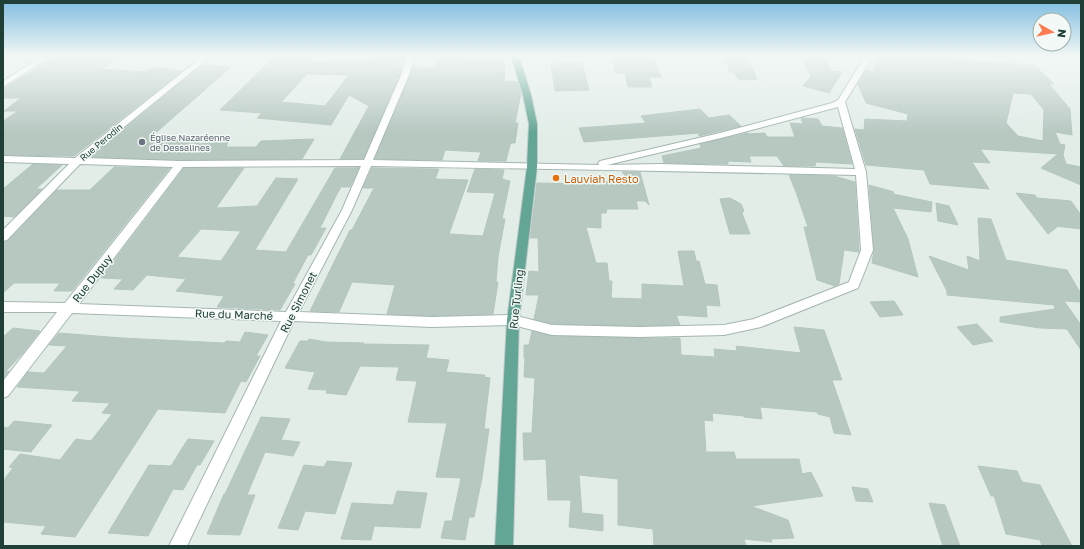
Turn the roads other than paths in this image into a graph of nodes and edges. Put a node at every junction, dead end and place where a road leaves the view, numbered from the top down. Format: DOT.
graph roads {
  1 [pos="178,82"];
  2 [pos="402,82"];
  3 [pos="523,82"];
  4 [pos="853,82"];
  5 [pos="841,102"];
  6 [pos="3,159"];
  7 [pos="78,161"];
  8 [pos="368,163"];
  9 [pos="180,164"];
  10 [pos="532,167"];
  11 [pos="585,167"];
  12 [pos="861,172"];
  13 [pos="3,237"];
  14 [pos="3,307"];
  15 [pos="69,308"];
  16 [pos="290,316"];
  17 [pos="513,320"];
  18 [pos="3,392"];
  19 [pos="178,546"];
  20 [pos="504,546"];
  1 -- 7 [label="street, Rue Perodin"];
  2 -- 8 [label="street, Rue Simonet"];
  3 -- 10 [label="main road, Rue Turling"];
  4 -- 5 [label="street"];
  5 -- 11 [label="street"];
  5 -- 12 [label="street, Rue du Marché"];
  6 -- 7 [label="street"];
  7 -- 9 [label="street"];
  7 -- 13 [label="street, Rue Perodin"];
  8 -- 9 [label="street"];
  8 -- 10 [label="street"];
  8 -- 16 [label="street, Rue Simonet"];
  9 -- 15 [label="street, Rue Dupuy"];
  10 -- 11 [label="street"];
  10 -- 17 [label="main road, Rue Turling"];
  11 -- 12 [label="street"];
  12 -- 17 [label="street, Rue du Marché"];
  14 -- 15 [label="street, Rue du Marché"];
  15 -- 16 [label="street, Rue du Marché"];
  15 -- 18 [label="street, Rue Dupuy"];
  16 -- 17 [label="street, Rue du Marché"];
  16 -- 19 [label="street, Rue Simonet"];
  17 -- 20 [label="main road, Rue Turling"];
}
